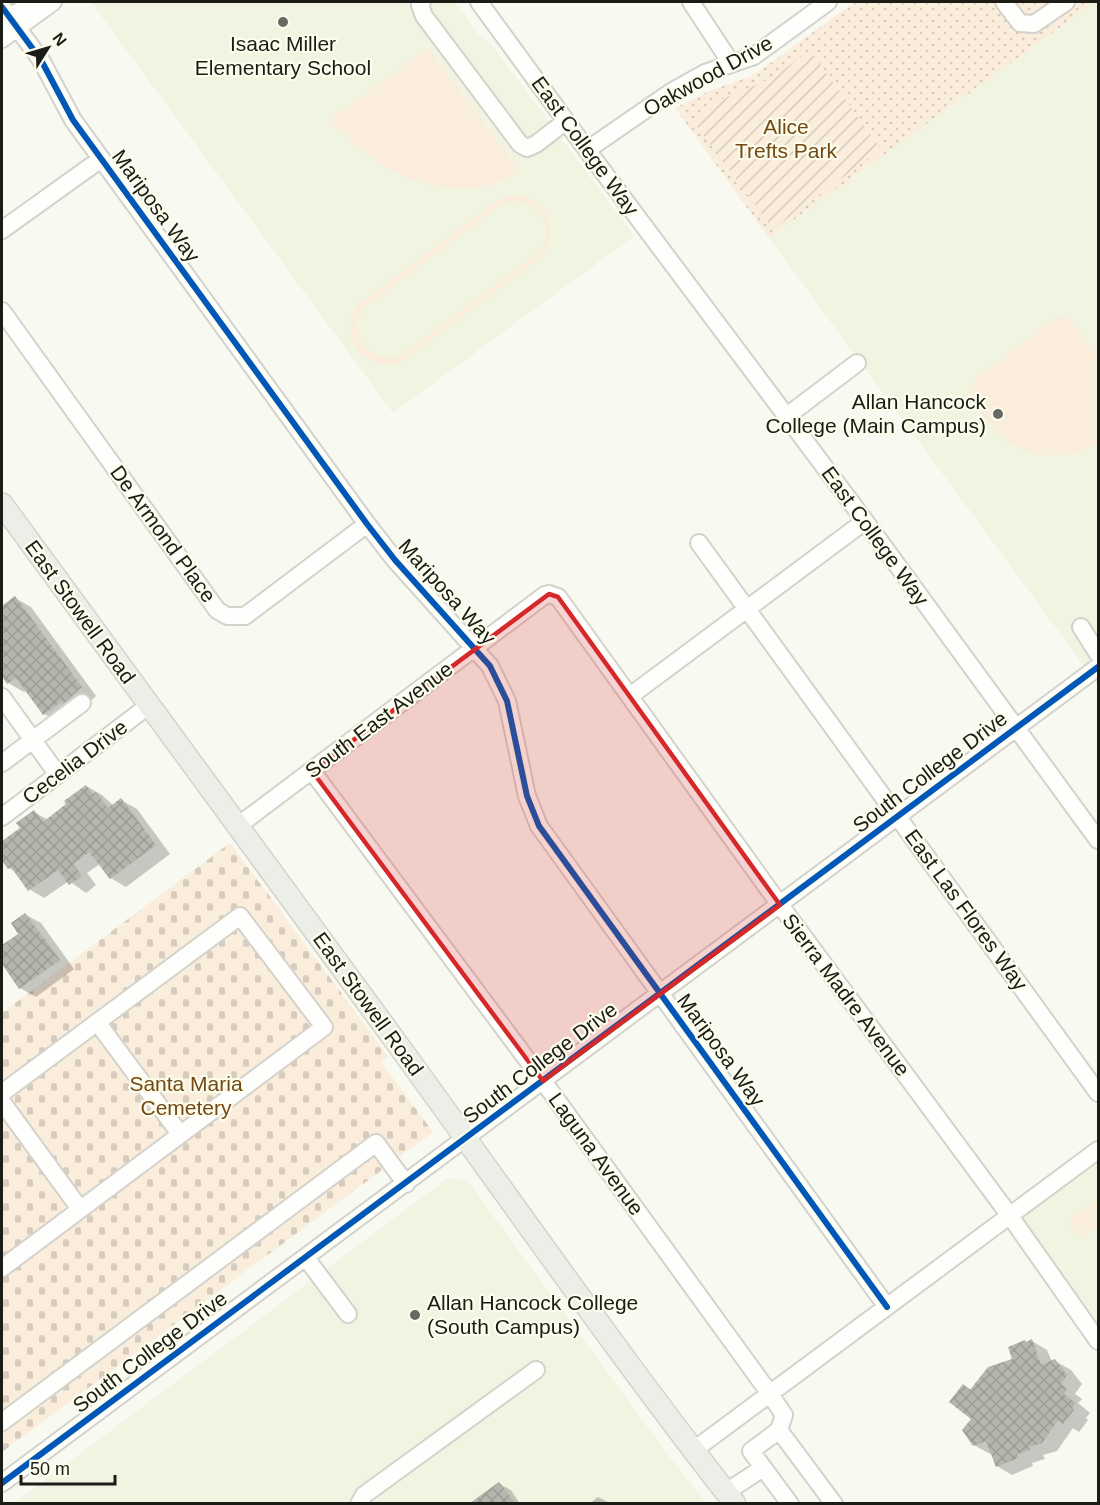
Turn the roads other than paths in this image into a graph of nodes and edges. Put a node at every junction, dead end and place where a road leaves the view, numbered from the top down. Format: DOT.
graph roads {
  1 [pos="32,2"];
  2 [pos="53,2"];
  3 [pos="422,2"];
  4 [pos="479,2"];
  5 [pos="691,2"];
  6 [pos="828,2"];
  7 [pos="1004,2"];
  8 [pos="1066,2"];
  9 [pos="7,19"];
  10 [pos="2,39"];
  11 [pos="731,63"];
  12 [pos="566,121"];
  13 [pos="587,150"];
  14 [pos="101,159"];
  15 [pos="2,230"];
  16 [pos="2,311"];
  17 [pos="857,363"];
  18 [pos="787,416"];
  19 [pos="4,513"];
  20 [pos="865,521"];
  21 [pos="367,524"];
  22 [pos="699,543"];
  23 [pos="549,594"];
  24 [pos="748,610"];
  25 [pos="1081,627"];
  26 [pos="475,648"];
  27 [pos="1098,654"];
  28 [pos="1098,667"];
  29 [pos="630,696"];
  30 [pos="2,697"];
  31 [pos="82,703"];
  32 [pos="148,706"];
  33 [pos="1016,729"];
  34 [pos="33,740"];
  35 [pos="2,763"];
  36 [pos="312,771"];
  37 [pos="58,775"];
  38 [pos="898,816"];
  39 [pos="2,817"];
  40 [pos="238,825"];
  41 [pos="1098,840"];
  42 [pos="780,905"];
  43 [pos="660,994"];
  44 [pos="97,1022"];
  45 [pos="543,1081"];
  46 [pos="2,1093"];
  47 [pos="1098,1093"];
  48 [pos="2,1102"];
  49 [pos="180,1134"];
  50 [pos="466,1139"];
  51 [pos="1098,1150"];
  52 [pos="406,1184"];
  53 [pos="80,1209"];
  54 [pos="1011,1216"];
  55 [pos="306,1258"];
  56 [pos="2,1268"];
  57 [pos="887,1307"];
  58 [pos="348,1314"];
  59 [pos="1098,1341"];
  60 [pos="536,1370"];
  61 [pos="770,1394"];
  62 [pos="2,1422"];
  63 [pos="779,1430"];
  64 [pos="694,1450"];
  65 [pos="763,1468"];
  66 [pos="2,1483"];
  67 [pos="730,1498"];
  68 [pos="359,1503"];
  69 [pos="790,1503"];
  70 [pos="834,1503"];
  1 -- 9 [label="street"];
  2 -- 9 [label="street"];
  3 -- 12 [label="street"];
  4 -- 12 [label="street, East College Way"];
  5 -- 11 [label="street"];
  6 -- 11 [label="street, Oakwood Drive"];
  7 -- 8 [label="street"];
  9 -- 10 [label="street"];
  9 -- 14 [label="street, Mariposa Way"];
  11 -- 13 [label="street, Oakwood Drive"];
  12 -- 13 [label="street, East College Way"];
  13 -- 18 [label="street, East College Way"];
  14 -- 15 [label="street"];
  14 -- 21 [label="street, Mariposa Way"];
  16 -- 21 [label="street, De Armond Place"];
  17 -- 18 [label="street"];
  18 -- 20 [label="street, East College Way"];
  19 -- 32 [label="main road, East Stowell Road"];
  20 -- 24 [label="street"];
  20 -- 33 [label="street, East College Way"];
  21 -- 26 [label="street, Mariposa Way"];
  22 -- 24 [label="street, East Las Flores Way"];
  23 -- 26 [label="street, South East Avenue"];
  23 -- 29 [label="street, Sierra Madre Avenue"];
  24 -- 29 [label="street"];
  24 -- 38 [label="street, East Las Flores Way"];
  25 -- 27 [label="street"];
  26 -- 36 [label="street, South East Avenue"];
  26 -- 43 [label="street, Mariposa Way"];
  28 -- 33 [label="street, South College Drive"];
  29 -- 42 [label="street, Sierra Madre Avenue"];
  30 -- 34 [label="street"];
  31 -- 34 [label="street"];
  32 -- 37 [label="street, Cecelia Drive"];
  32 -- 40 [label="main road, East Stowell Road"];
  33 -- 38 [label="street, South College Drive"];
  33 -- 41 [label="street, East College Way"];
  34 -- 35 [label="street"];
  34 -- 37 [label="street"];
  36 -- 40 [label="street, South East Avenue"];
  36 -- 45 [label="street, Laguna Avenue"];
  37 -- 39 [label="street, Cecelia Drive"];
  38 -- 42 [label="street, South College Drive"];
  38 -- 47 [label="street, East Las Flores Way"];
  40 -- 50 [label="main road, East Stowell Road"];
  42 -- 43 [label="street, South College Drive"];
  42 -- 54 [label="street, Sierra Madre Avenue"];
  43 -- 45 [label="street, South College Drive"];
  43 -- 57 [label="street, Mariposa Way"];
  44 -- 46 [label="street"];
  44 -- 49 [label="street"];
  44 -- 49 [label="street"];
  45 -- 50 [label="street, South College Drive"];
  45 -- 61 [label="street, Laguna Avenue"];
  48 -- 53 [label="street"];
  49 -- 53 [label="street"];
  50 -- 52 [label="street, South College Drive"];
  50 -- 64 [label="main road, East Stowell Road"];
  51 -- 54 [label="street"];
  52 -- 55 [label="street, South College Drive"];
  52 -- 62 [label="street"];
  53 -- 56 [label="street"];
  54 -- 57 [label="street"];
  54 -- 59 [label="street, Sierra Madre Avenue"];
  55 -- 58 [label="street"];
  55 -- 66 [label="street, South College Drive"];
  57 -- 61 [label="street"];
  60 -- 68 [label="street"];
  61 -- 63 [label="street, Laguna Avenue"];
  61 -- 64 [label="street"];
  63 -- 65 [label="street"];
  63 -- 70 [label="street"];
  64 -- 67 [label="main road, East Stowell Road"];
  65 -- 67 [label="street"];
  65 -- 69 [label="street"];
}
